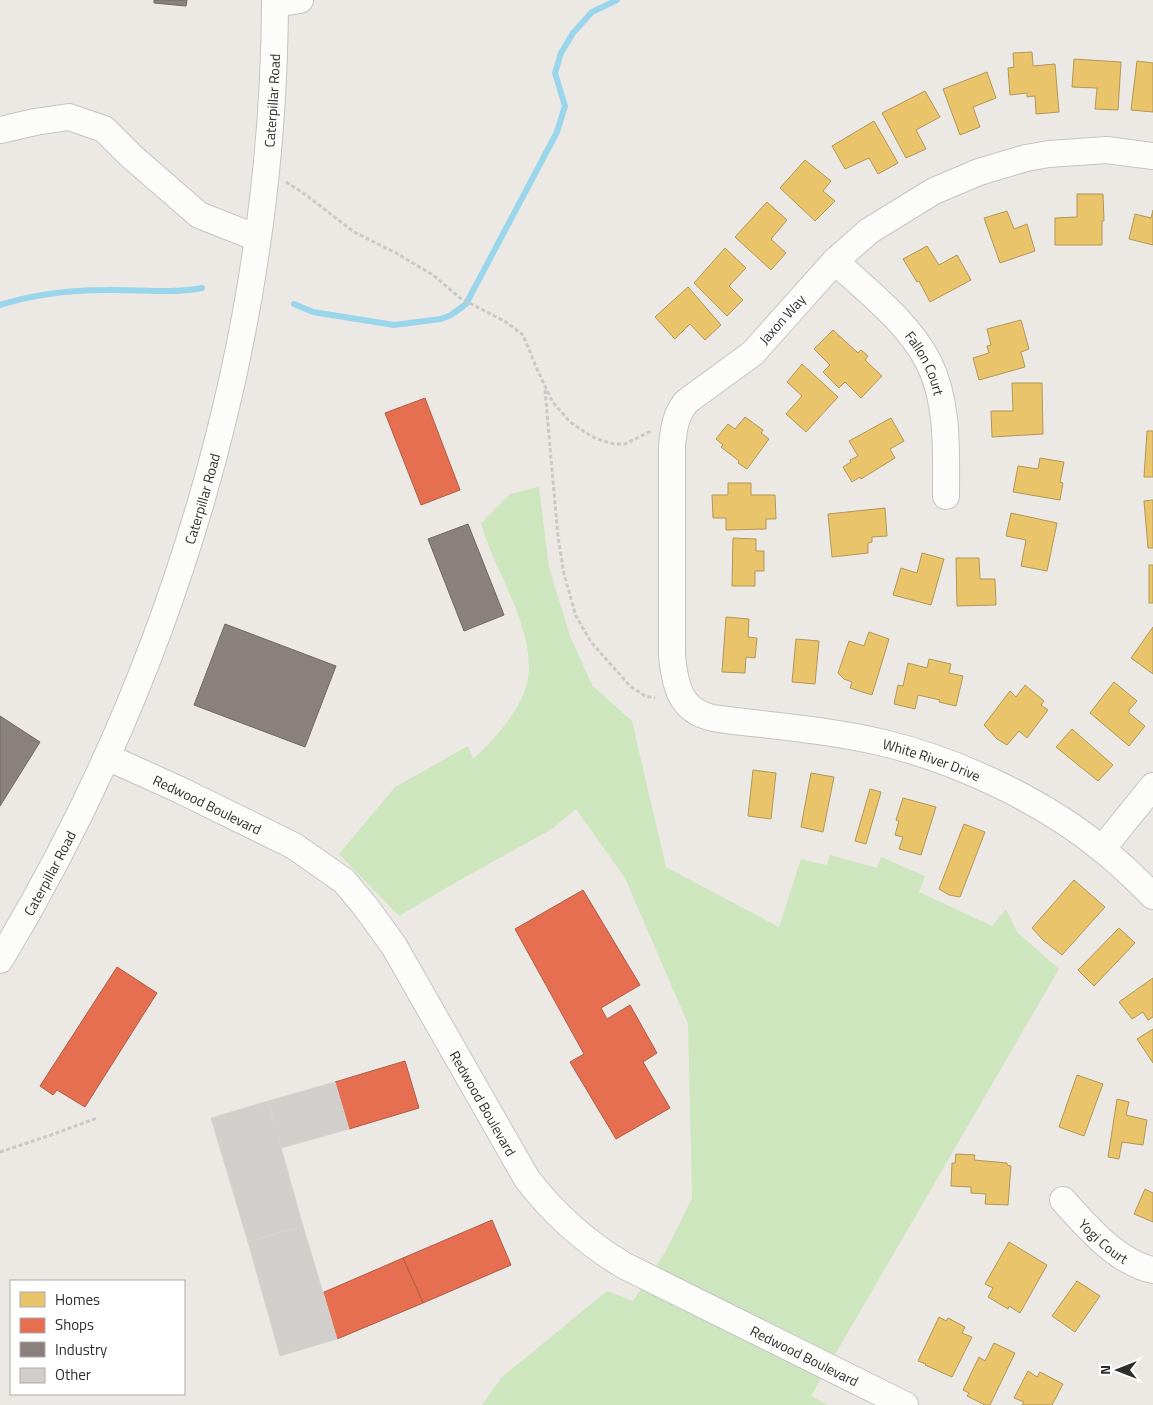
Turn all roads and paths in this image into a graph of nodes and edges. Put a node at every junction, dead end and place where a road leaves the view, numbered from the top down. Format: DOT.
graph roads {
  1 [pos="283,1"];
  2 [pos="0,130"];
  3 [pos="1153,156"];
  4 [pos="266,169"];
  5 [pos="257,238"];
  6 [pos="835,261"];
  7 [pos="545,386"];
  8 [pos="673,432"];
  9 [pos="946,496"];
  10 [pos="681,696"];
  11 [pos="655,698"];
  12 [pos="107,757"];
  13 [pos="1153,786"];
  14 [pos="1102,849"];
  15 [pos="1153,896"];
  16 [pos="0,960"];
  17 [pos="97,1118"];
  18 [pos="0,1152"];
  19 [pos="1062,1200"];
  20 [pos="1153,1270"];
  21 [pos="905,1405"];
  1 -- 4 [label="street, Caterpillar Road"];
  2 -- 5 [label="street"];
  3 -- 6 [label="street, Jaxon Way"];
  4 -- 5 [label="street, Caterpillar Road"];
  4 -- 7 [label="path"];
  5 -- 12 [label="street, Caterpillar Road"];
  6 -- 8 [label="street, Jaxon Way"];
  6 -- 9 [label="street, Fallon Court"];
  7 -- 8 [label="path"];
  7 -- 11 [label="path"];
  8 -- 10 [label="street, Jaxon Way"];
  10 -- 14 [label="street, White River Drive"];
  12 -- 16 [label="street, Caterpillar Road"];
  12 -- 21 [label="street, Redwood Boulevard"];
  13 -- 14 [label="street"];
  14 -- 15 [label="street, White River Drive"];
  17 -- 18 [label="path"];
  19 -- 20 [label="street, Yogi Court"];
}
